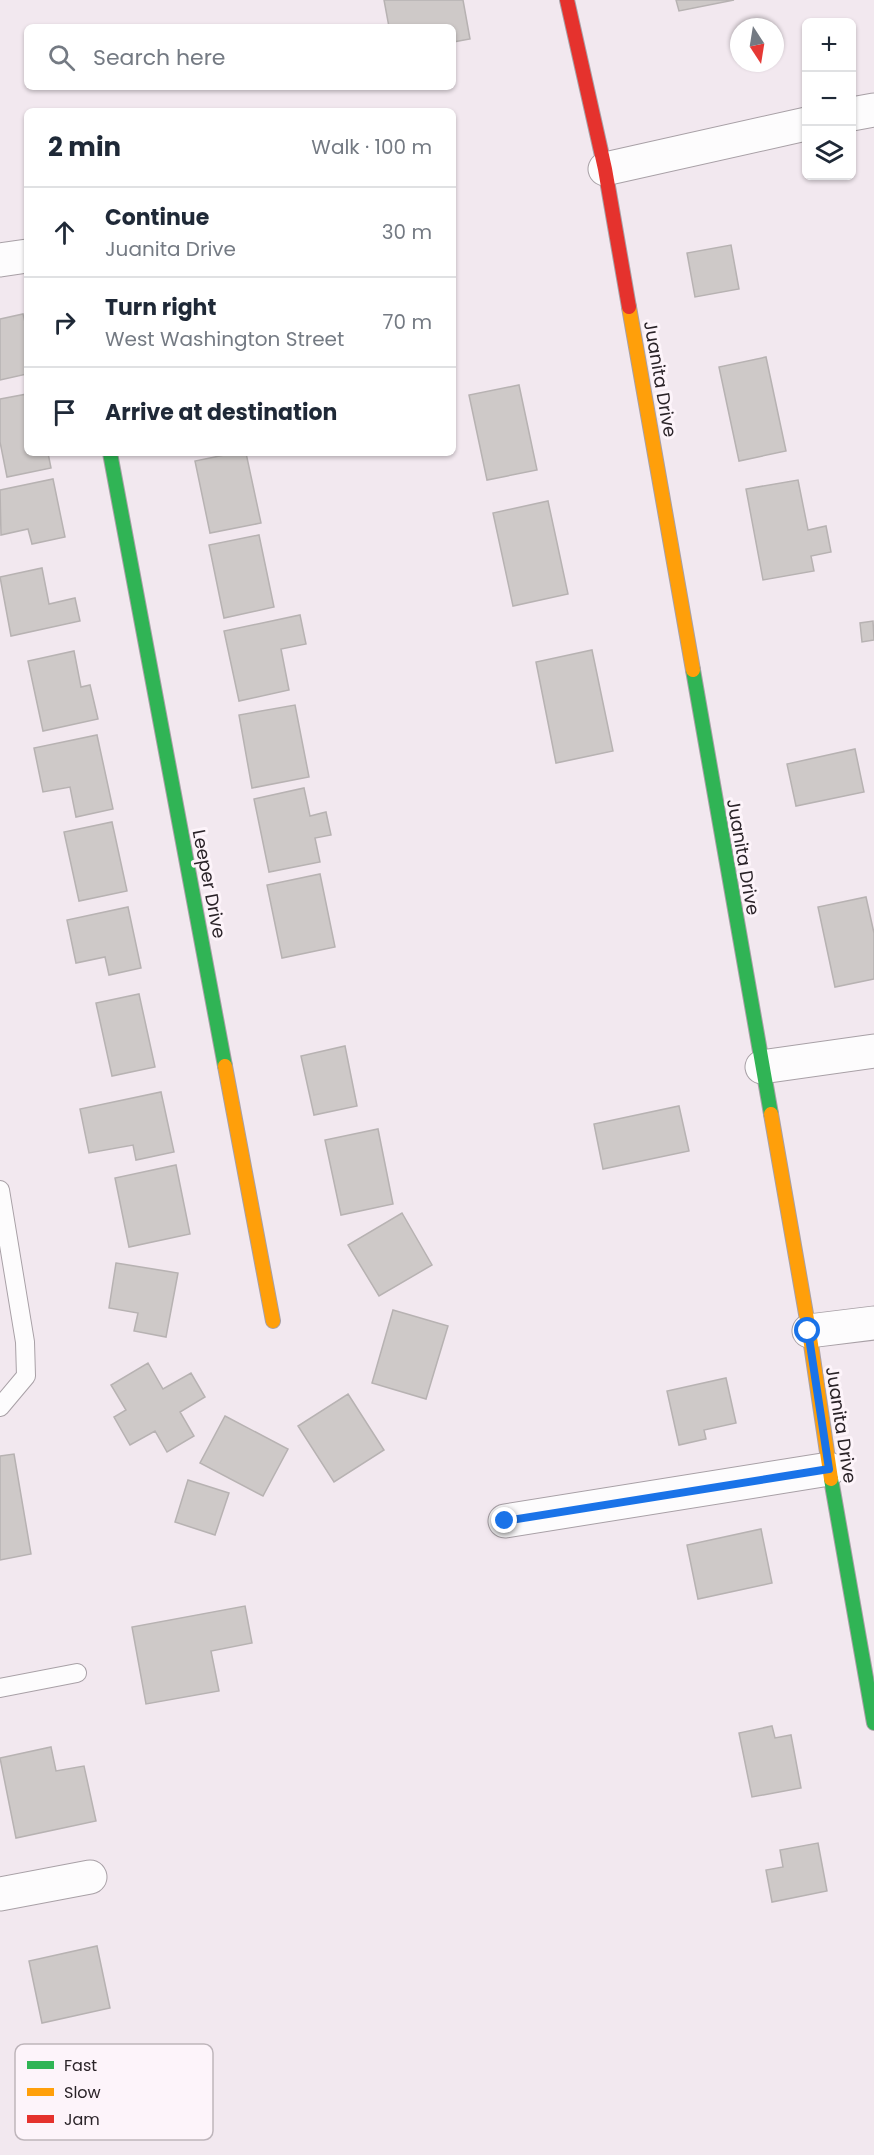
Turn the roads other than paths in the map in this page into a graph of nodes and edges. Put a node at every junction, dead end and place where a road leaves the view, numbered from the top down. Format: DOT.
graph roads {
  1 [pos="567,0"];
  2 [pos="874,110"];
  3 [pos="856,113"];
  4 [pos="802,125"];
  5 [pos="605,169"];
  6 [pos="24,256"];
  7 [pos="0,260"];
  8 [pos="111,456"];
  9 [pos="874,1051"];
  10 [pos="762,1067"];
  11 [pos="0,1190"];
  12 [pos="273,1321"];
  13 [pos="874,1323"];
  14 [pos="808,1331"];
  15 [pos="0,1407"];
  16 [pos="829,1469"];
  17 [pos="505,1521"];
  18 [pos="77,1673"];
  19 [pos="0,1688"];
  20 [pos="874,1723"];
  21 [pos="90,1877"];
  22 [pos="0,1894"];
  1 -- 5 [label="street, Juanita Drive"];
  2 -- 3 [label="street"];
  4 -- 5 [label="street"];
  5 -- 10 [label="street, Juanita Drive"];
  6 -- 7 [label="street"];
  8 -- 12 [label="street, Leeper Drive"];
  9 -- 10 [label="street"];
  10 -- 14 [label="street, Juanita Drive"];
  11 -- 15 [label="lane"];
  13 -- 14 [label="street"];
  14 -- 16 [label="street, Juanita Drive"];
  16 -- 17 [label="street"];
  16 -- 20 [label="street, Juanita Drive"];
  18 -- 19 [label="lane"];
  21 -- 22 [label="street"];
}
